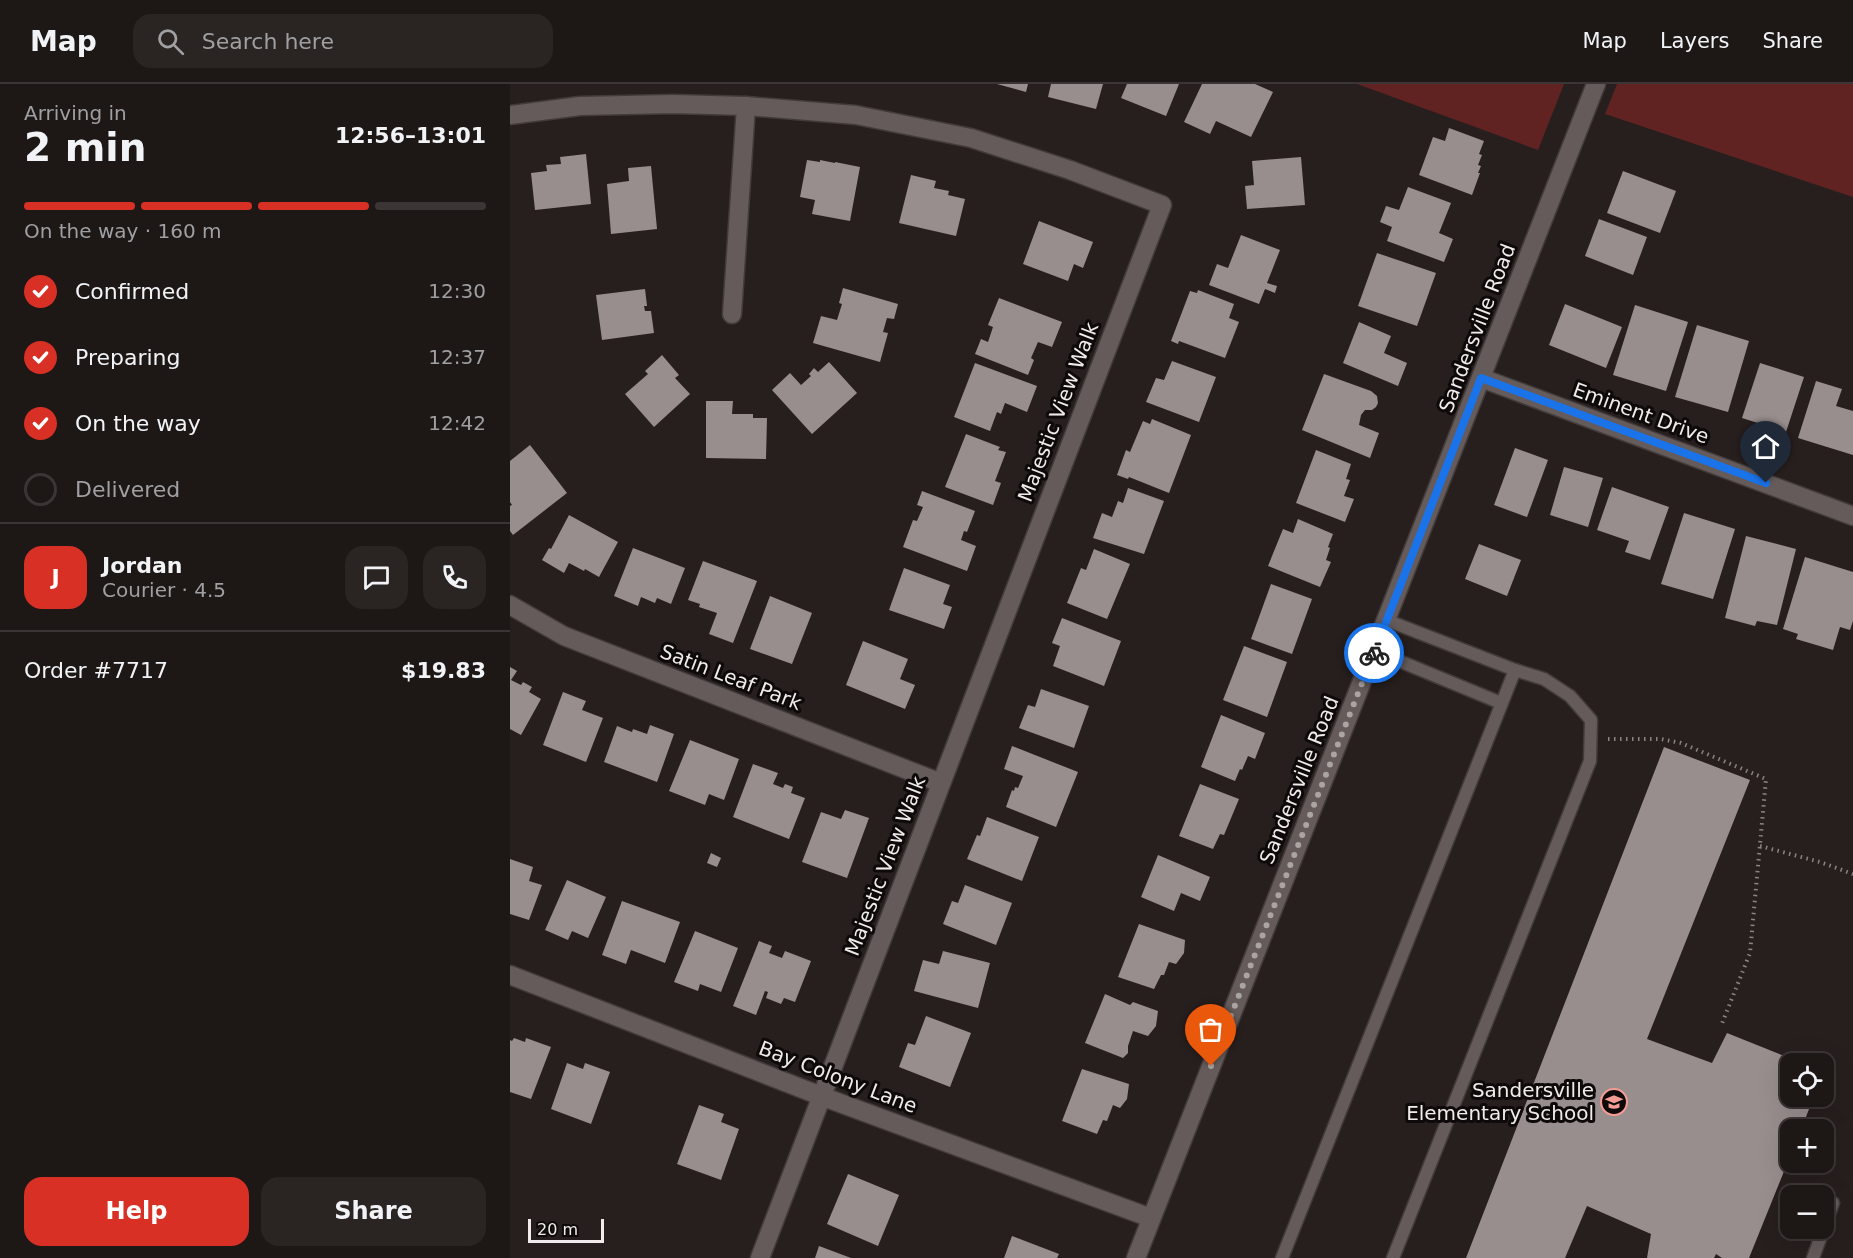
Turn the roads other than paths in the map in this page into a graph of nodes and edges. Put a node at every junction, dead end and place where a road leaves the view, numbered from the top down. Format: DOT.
graph roads {
  1 [pos="1596,84"];
  2 [pos="746,106"];
  3 [pos="510,116"];
  4 [pos="732,314"];
  5 [pos="1481,378"];
  6 [pos="1853,516"];
  7 [pos="510,605"];
  8 [pos="1386,620"];
  9 [pos="1375,651"];
  10 [pos="1515,670"];
  11 [pos="1501,703"];
  12 [pos="941,783"];
  13 [pos="510,975"];
  14 [pos="821,1096"];
  15 [pos="1150,1218"];
  16 [pos="1820,1239"];
  17 [pos="760,1258"];
  18 [pos="1136,1258"];
  19 [pos="1282,1258"];
  20 [pos="1393,1258"];
  21 [pos="1813,1258"];
  1 -- 5 [label="street, Sandersville Road"];
  2 -- 3 [label="street, Majestic View Walk"];
  2 -- 4 [label="street"];
  2 -- 12 [label="street, Majestic View Walk"];
  5 -- 6 [label="street, Eminent Drive"];
  5 -- 8 [label="street, Sandersville Road"];
  7 -- 12 [label="street, Satin Leaf Park"];
  8 -- 9 [label="street, Sandersville Road"];
  8 -- 10 [label="lane"];
  9 -- 11 [label="lane"];
  9 -- 15 [label="street, Sandersville Road"];
  10 -- 11 [label="lane"];
  10 -- 20 [label="lane"];
  11 -- 19 [label="lane"];
  12 -- 14 [label="street, Majestic View Walk"];
  13 -- 14 [label="street, Bay Colony Lane"];
  14 -- 15 [label="street, Bay Colony Lane"];
  14 -- 17 [label="street, Majestic View Walk"];
  15 -- 18 [label="street, Sandersville Road"];
  16 -- 21 [label="lane"];
}
